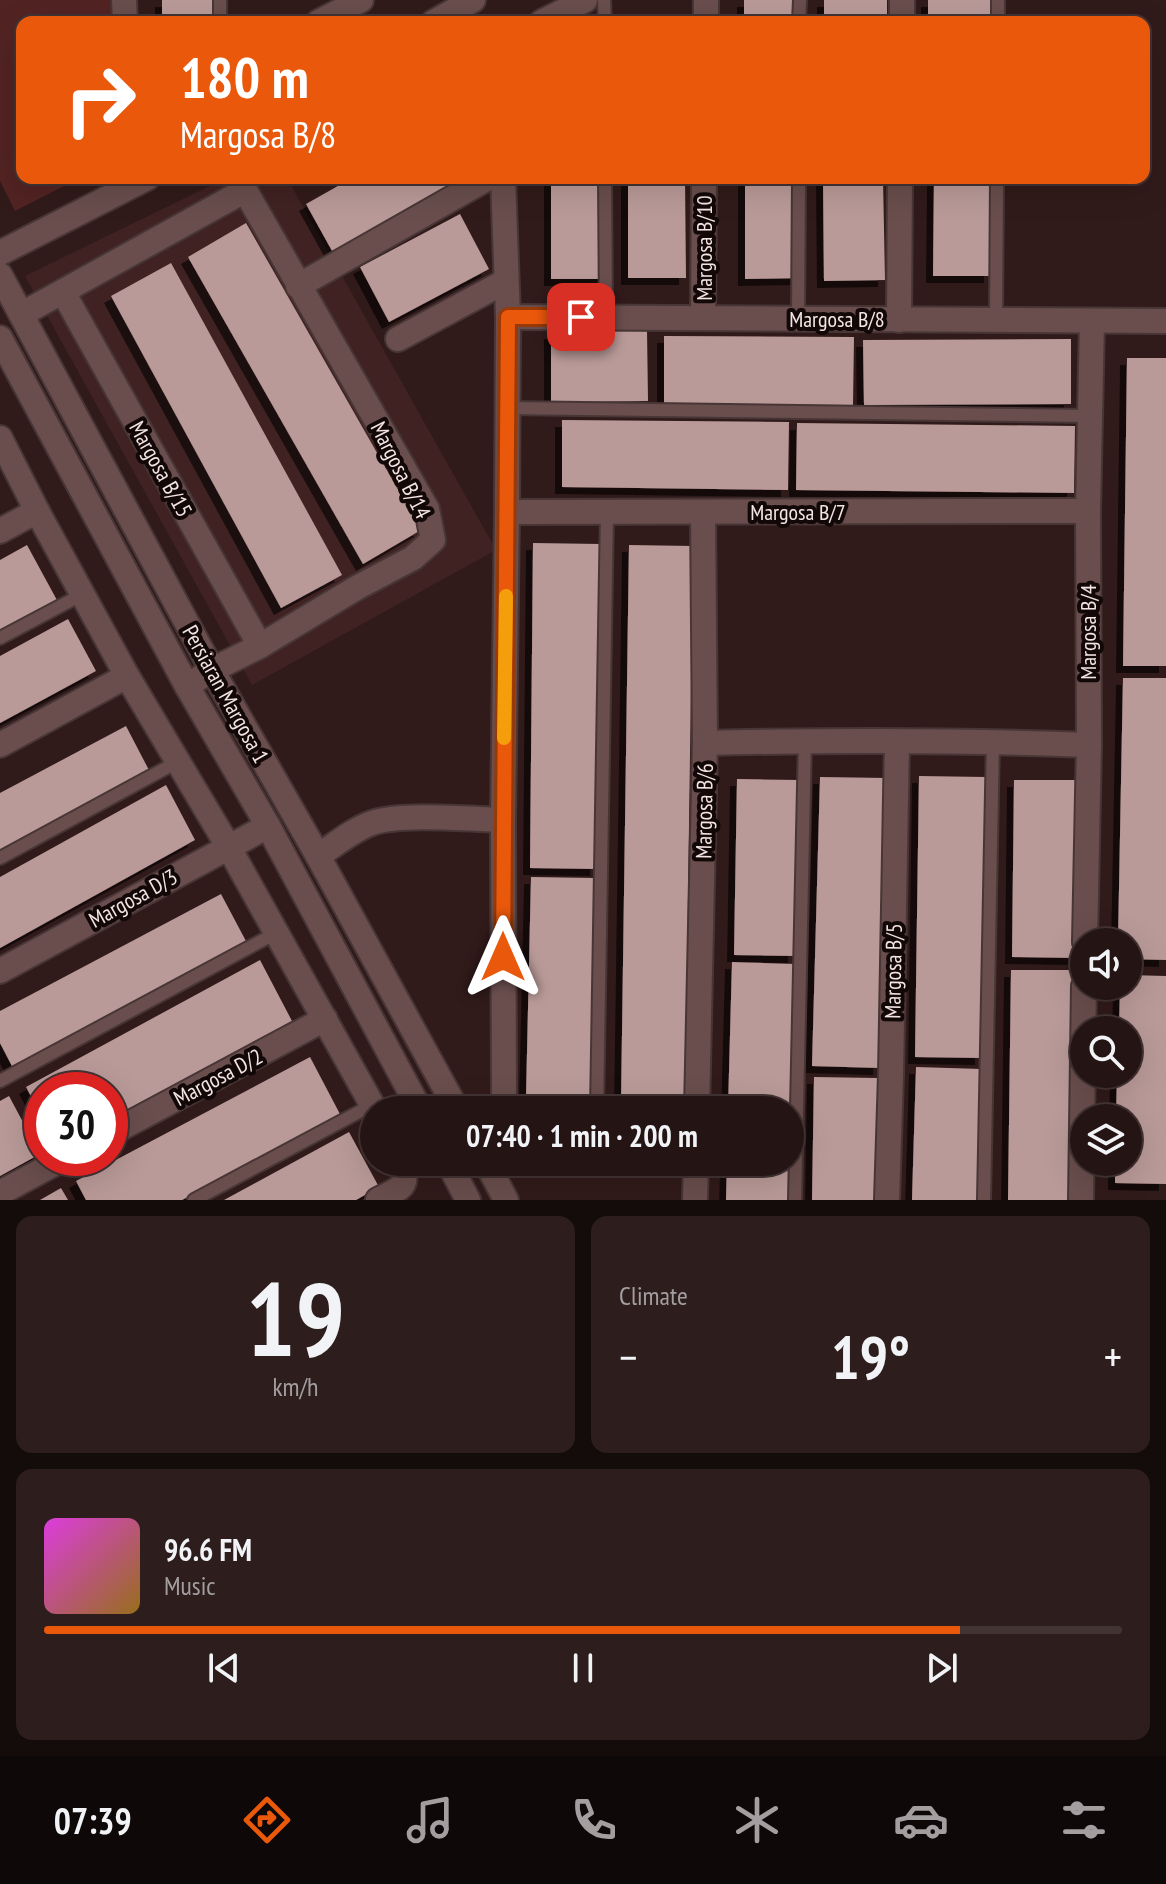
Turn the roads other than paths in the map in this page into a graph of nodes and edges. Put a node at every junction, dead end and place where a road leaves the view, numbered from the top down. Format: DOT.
graph roads {
  1 [pos="361,0"];
  2 [pos="473,0"];
  3 [pos="585,0"];
  4 [pos="321,14"];
  5 [pos="445,16"];
  6 [pos="554,16"];
  7 [pos="129,184"];
  8 [pos="241,184"];
  9 [pos="477,184"];
  10 [pos="503,184"];
  11 [pos="605,184"];
  12 [pos="704,184"];
  13 [pos="799,184"];
  14 [pos="900,184"];
  15 [pos="997,184"];
  16 [pos="0,253"];
  17 [pos="0,275"];
  18 [pos="506,281"];
  19 [pos="298,286"];
  20 [pos="63,292"];
  21 [pos="22,314"];
  22 [pos="508,317"];
  23 [pos="606,317"];
  24 [pos="703,318"];
  25 [pos="798,319"];
  26 [pos="899,320"];
  27 [pos="996,320"];
  28 [pos="1092,321"];
  29 [pos="1166,321"];
  30 [pos="0,338"];
  31 [pos="398,339"];
  32 [pos="508,408"];
  33 [pos="1089,416"];
  34 [pos="0,438"];
  35 [pos="37,511"];
  36 [pos="607,511"];
  37 [pos="1088,511"];
  38 [pos="507,512"];
  39 [pos="703,512"];
  40 [pos="0,531"];
  41 [pos="83,594"];
  42 [pos="0,638"];
  43 [pos="260,646"];
  44 [pos="212,670"];
  45 [pos="127,676"];
  46 [pos="187,686"];
  47 [pos="805,741"];
  48 [pos="993,741"];
  49 [pos="897,742"];
  50 [pos="705,743"];
  51 [pos="0,745"];
  52 [pos="1089,745"];
  53 [pos="179,761"];
  54 [pos="503,820"];
  55 [pos="268,826"];
  56 [pos="228,846"];
  57 [pos="318,856"];
  58 [pos="0,858"];
  59 [pos="1085,928"];
  60 [pos="276,933"];
  61 [pos="0,971"];
  62 [pos="1084,1000"];
  63 [pos="325,1019"];
  64 [pos="0,1081"];
  65 [pos="367,1096"];
  66 [pos="413,1096"];
  67 [pos="449,1096"];
  68 [pos="504,1096"];
  69 [pos="597,1096"];
  70 [pos="697,1096"];
  71 [pos="360,1114"];
  72 [pos="128,1124"];
  73 [pos="32,1176"];
  74 [pos="402,1176"];
  75 [pos="455,1176"];
  76 [pos="493,1176"];
  77 [pos="696,1176"];
  78 [pos="0,1193"];
  79 [pos="466,1198"];
  80 [pos="194,1200"];
  81 [pos="378,1200"];
  82 [pos="505,1200"];
  83 [pos="695,1200"];
  84 [pos="795,1200"];
  85 [pos="887,1200"];
  86 [pos="984,1200"];
  87 [pos="1081,1200"];
  1 -- 4 [label="street"];
  2 -- 5 [label="street"];
  3 -- 6 [label="street"];
  7 -- 16 [label="street"];
  8 -- 19 [label="street, Margosa B/14"];
  8 -- 20 [label="street"];
  9 -- 19 [label="street"];
  10 -- 18 [label="street"];
  11 -- 23 [label="lane"];
  12 -- 24 [label="street, Margosa B/10"];
  13 -- 25 [label="lane"];
  14 -- 26 [label="street"];
  15 -- 27 [label="lane"];
  17 -- 21 [label="street, Persiaran Margosa 1"];
  18 -- 22 [label="street"];
  18 -- 31 [label="street"];
  19 -- 43 [label="street, Margosa B/14"];
  20 -- 21 [label="street"];
  20 -- 43 [label="street, Margosa B/15"];
  21 -- 44 [label="street, Persiaran Margosa 1"];
  22 -- 23 [label="street, Margosa B/8"];
  22 -- 32 [label="street"];
  23 -- 24 [label="street, Margosa B/8"];
  24 -- 25 [label="street, Margosa B/8"];
  25 -- 26 [label="street, Margosa B/8"];
  26 -- 27 [label="street, Margosa B/8"];
  27 -- 28 [label="street, Margosa B/8"];
  28 -- 29 [label="street, Margosa B/8"];
  28 -- 33 [label="street, Margosa B/4"];
  30 -- 46 [label="street, Persiaran Margosa 1"];
  32 -- 33 [label="lane"];
  32 -- 38 [label="street"];
  33 -- 37 [label="street, Margosa B/4"];
  34 -- 35 [label="street"];
  35 -- 40 [label="street"];
  35 -- 41 [label="street"];
  36 -- 38 [label="street, Margosa B/7"];
  36 -- 39 [label="street, Margosa B/7"];
  36 -- 69 [label="lane"];
  37 -- 39 [label="street, Margosa B/7"];
  37 -- 52 [label="street, Margosa B/4"];
  38 -- 54 [label="street"];
  39 -- 50 [label="street, Margosa B/6"];
  41 -- 42 [label="lane"];
  41 -- 45 [label="street"];
  43 -- 44 [label="street, Margosa B/14"];
  44 -- 46 [label="street, Margosa B/14"];
  44 -- 57 [label="street, Persiaran Margosa 1"];
  45 -- 51 [label="street"];
  45 -- 53 [label="street"];
  46 -- 55 [label="street, Persiaran Margosa 1"];
  47 -- 49 [label="street"];
  47 -- 50 [label="street"];
  47 -- 84 [label="lane"];
  48 -- 49 [label="street"];
  48 -- 52 [label="street"];
  48 -- 86 [label="lane"];
  49 -- 85 [label="street, Margosa B/5"];
  50 -- 70 [label="street, Margosa B/6"];
  52 -- 59 [label="street, Margosa B/4"];
  53 -- 56 [label="street"];
  53 -- 58 [label="lane"];
  54 -- 57 [label="street"];
  54 -- 68 [label="street"];
  55 -- 56 [label="street, Margosa D/3"];
  55 -- 66 [label="street, Persiaran Margosa 1"];
  56 -- 60 [label="street"];
  56 -- 61 [label="street, Margosa D/3"];
  57 -- 67 [label="street, Persiaran Margosa 1"];
  60 -- 63 [label="street"];
  60 -- 64 [label="lane"];
  62 -- 87 [label="street"];
  63 -- 65 [label="street"];
  63 -- 72 [label="street, Margosa D/2"];
  71 -- 80 [label="lane"];
  73 -- 78 [label="street"];
  74 -- 81 [label="street"];
  75 -- 79 [label="street"];
  76 -- 82 [label="street"];
  77 -- 83 [label="street"];
}
